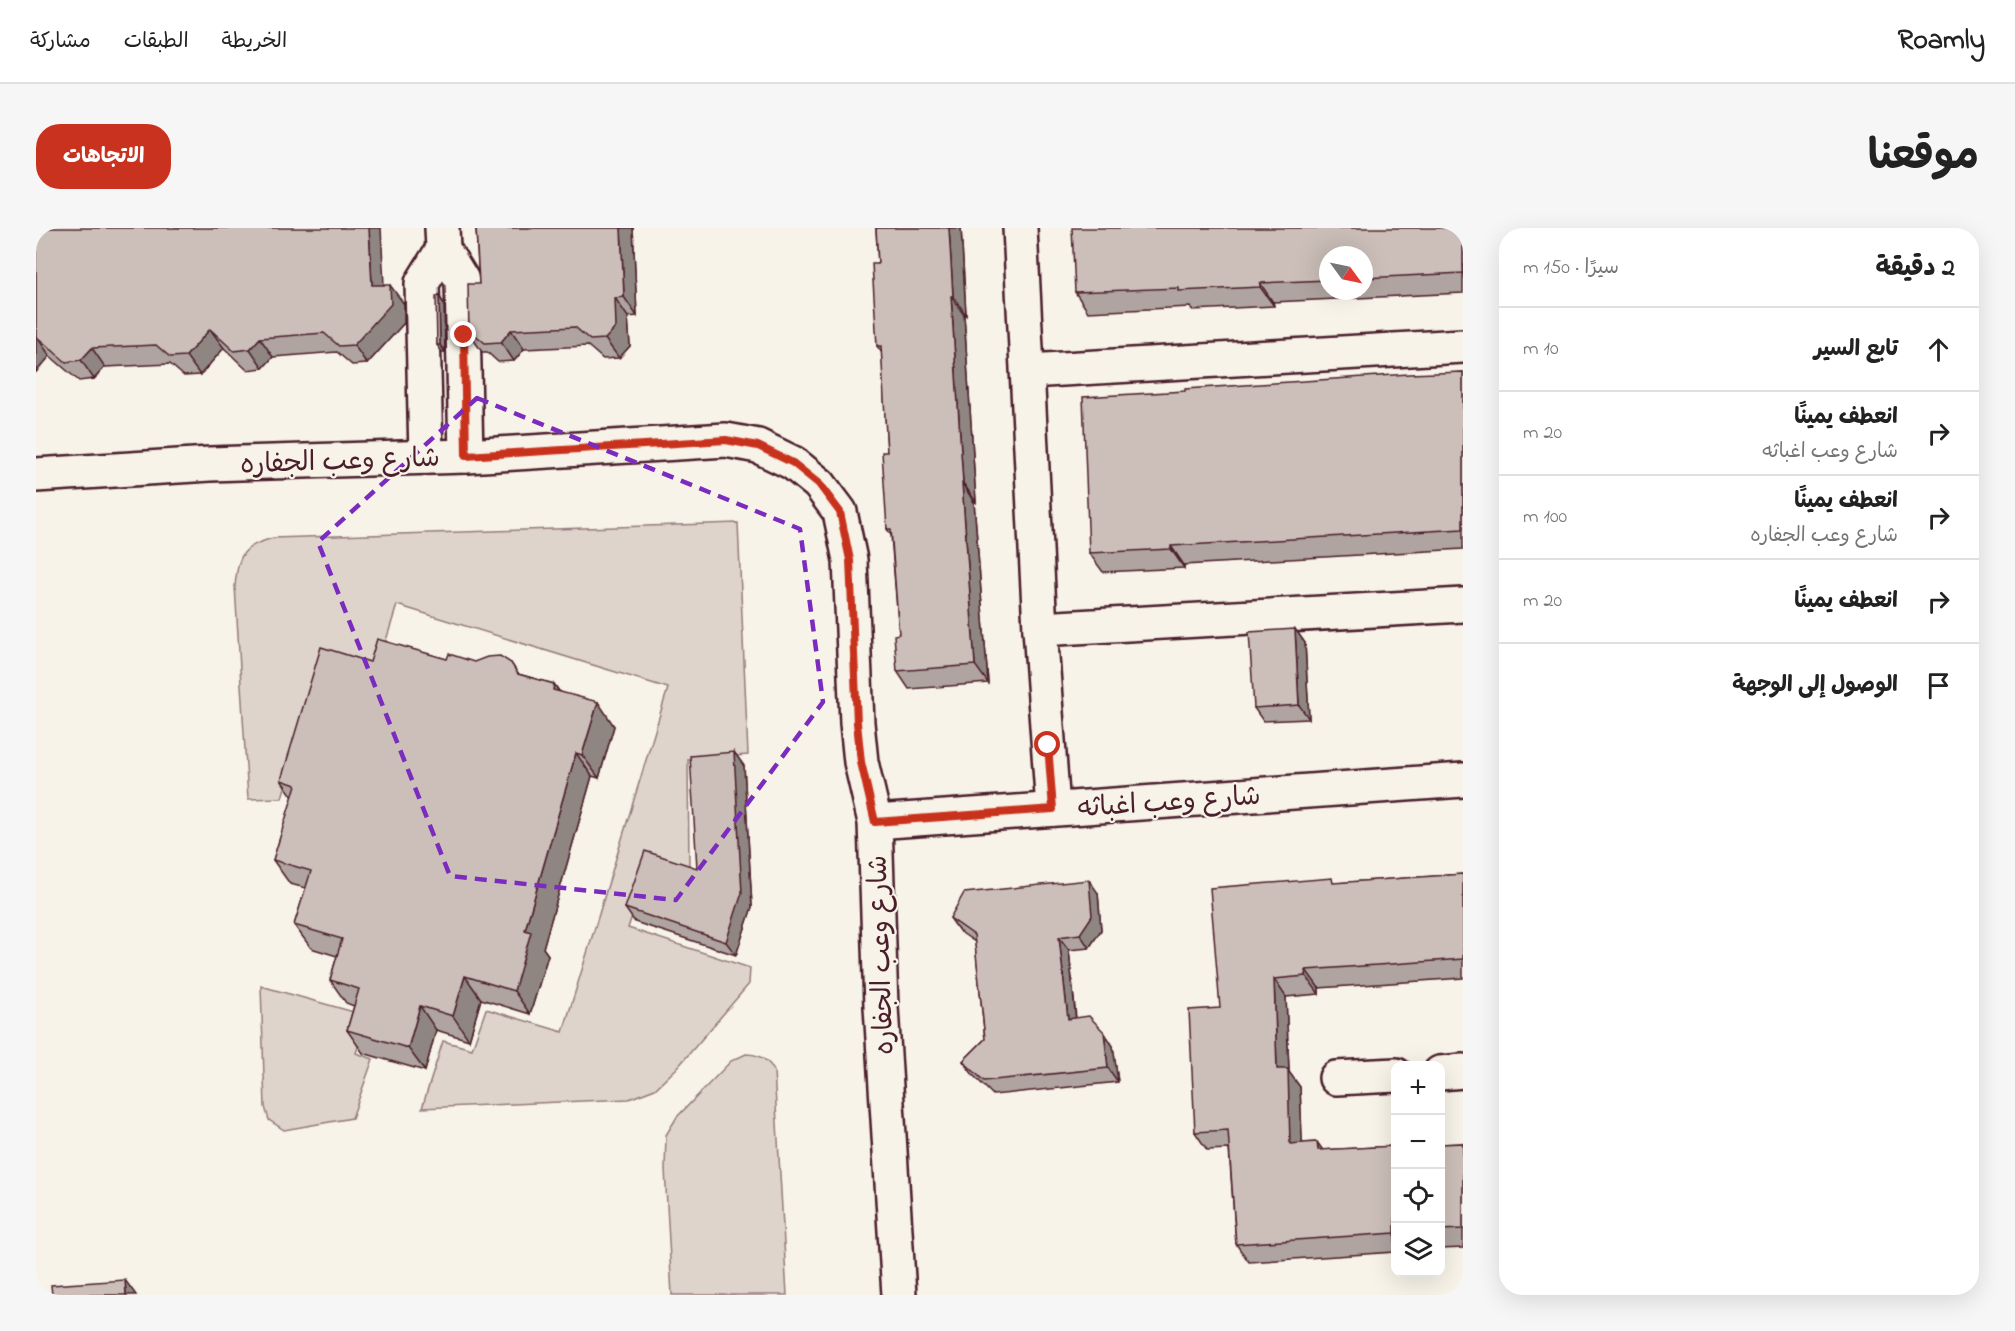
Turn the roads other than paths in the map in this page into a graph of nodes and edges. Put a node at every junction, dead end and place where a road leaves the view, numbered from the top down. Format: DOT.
graph roads {
  1 [pos="1020,228"];
  2 [pos="442,238"];
  3 [pos="1463,346"];
  4 [pos="1028,371"];
  5 [pos="466,456"];
  6 [pos="426,457"];
  7 [pos="36,475"];
  8 [pos="1463,605"];
  9 [pos="1040,629"];
  10 [pos="1463,780"];
  11 [pos="1053,809"];
  12 [pos="875,822"];
  13 [pos="1463,1071"];
  14 [pos="1445,1073"];
  15 [pos="1391,1075"];
  16 [pos="1336,1078"];
  17 [pos="899,1295"];
  1 -- 4 [label="street"];
  2 -- 5 [label="street"];
  2 -- 6 [label="street"];
  3 -- 4 [label="street"];
  4 -- 9 [label="street"];
  5 -- 6 [label="street, شارع وعب الجفاره"];
  5 -- 12 [label="street, شارع وعب الجفاره"];
  6 -- 7 [label="street, شارع وعب الجفاره"];
  8 -- 9 [label="street"];
  9 -- 11 [label="street"];
  10 -- 11 [label="street, شارع وعب اغباثه"];
  11 -- 12 [label="street, شارع وعب اغباثه"];
  12 -- 17 [label="street, شارع وعب الجفاره"];
  13 -- 14 [label="street"];
  15 -- 16 [label="street"];
}
